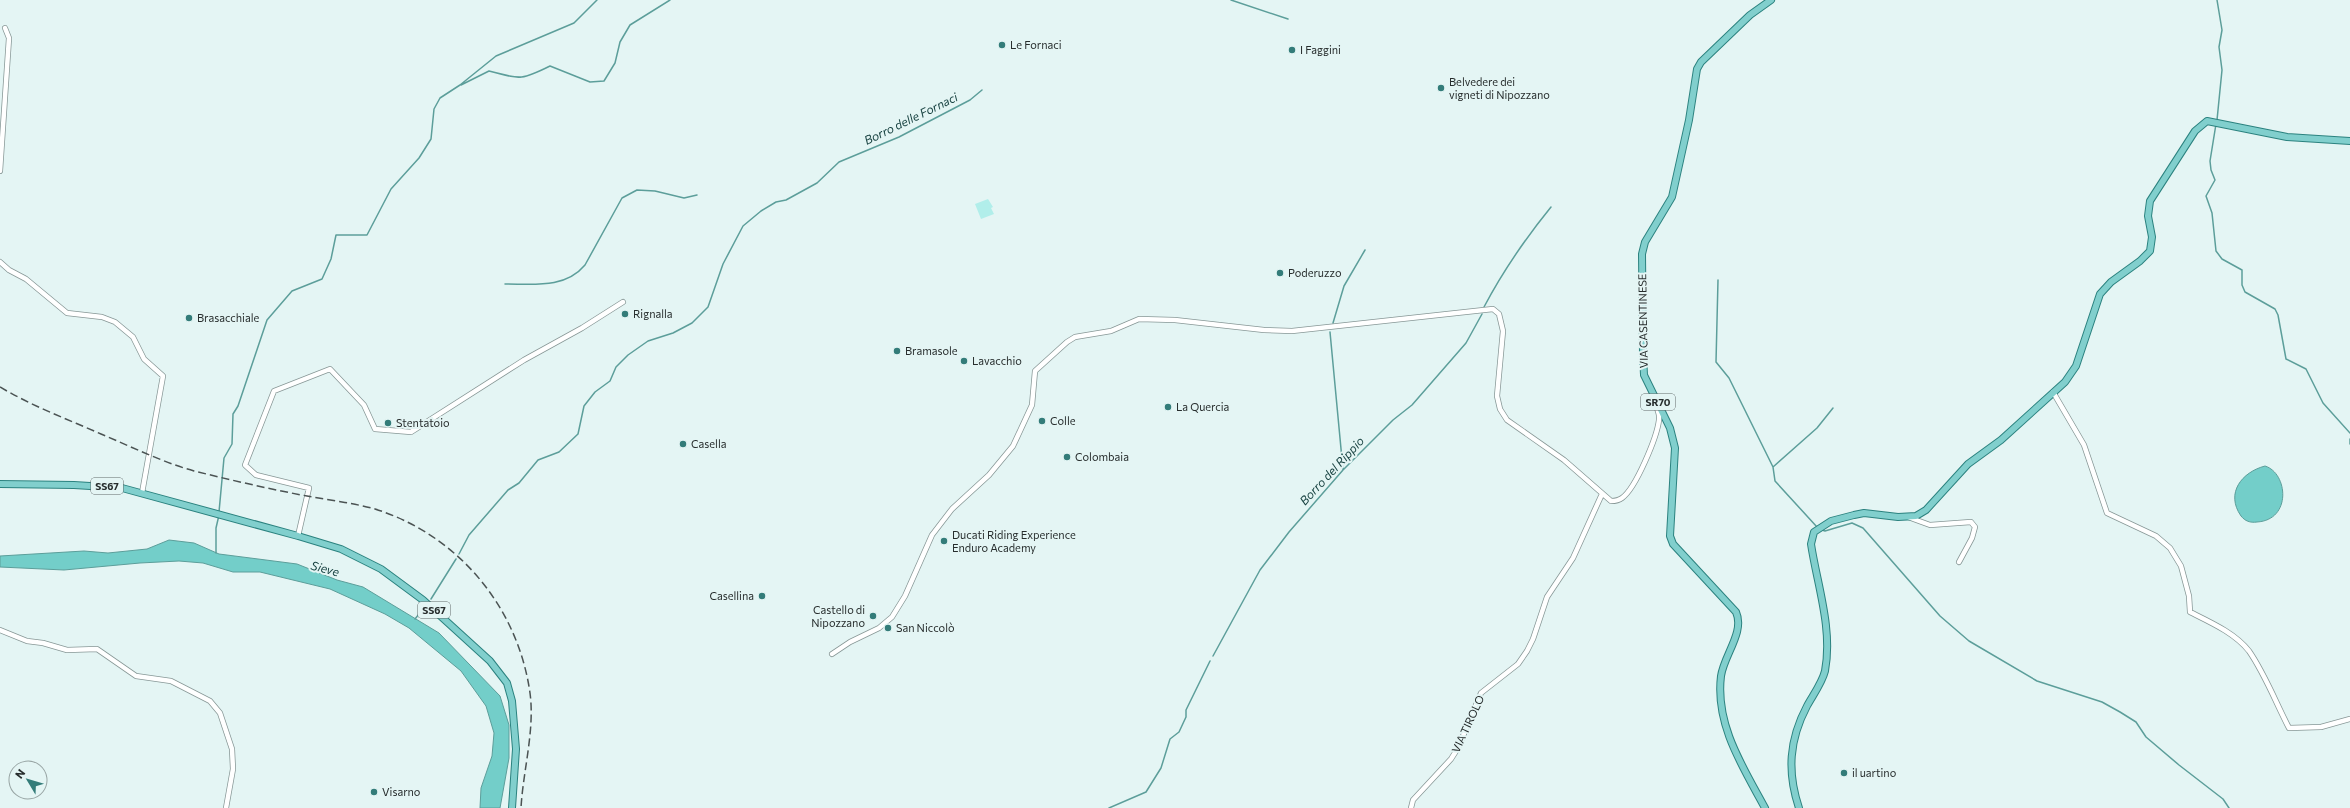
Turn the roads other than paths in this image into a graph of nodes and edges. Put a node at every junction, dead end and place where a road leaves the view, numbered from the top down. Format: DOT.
graph roads {
  1 [pos="1771,0"];
  2 [pos="5,28"];
  3 [pos="2350,141"];
  4 [pos="0,171"];
  5 [pos="0,262"];
  6 [pos="623,302"];
  7 [pos="2053,392"];
  8 [pos="1660,405"];
  9 [pos="0,484"];
  10 [pos="142,494"];
  11 [pos="1602,494"];
  12 [pos="1906,516"];
  13 [pos="298,536"];
  14 [pos="1959,562"];
  15 [pos="0,630"];
  16 [pos="832,654"];
  17 [pos="2350,719"];
  18 [pos="226,808"];
  19 [pos="512,808"];
  20 [pos="1411,808"];
  21 [pos="1765,808"];
  22 [pos="1799,808"];
  1 -- 8 [label="main road, VIA CASENTINESE / SR70"];
  2 -- 4 [label="street"];
  3 -- 7 [label="main road"];
  5 -- 10 [label="street"];
  6 -- 13 [label="street"];
  7 -- 12 [label="main road"];
  7 -- 17 [label="street"];
  8 -- 11 [label="street"];
  8 -- 21 [label="main road, VIA CASENTINESE / SR70"];
  9 -- 10 [label="main road, SS67"];
  10 -- 13 [label="main road, SS67"];
  11 -- 16 [label="street"];
  11 -- 20 [label="street, VIA TIROLO"];
  12 -- 14 [label="street"];
  12 -- 22 [label="main road"];
  13 -- 19 [label="main road, SS67"];
  15 -- 18 [label="street"];
}
